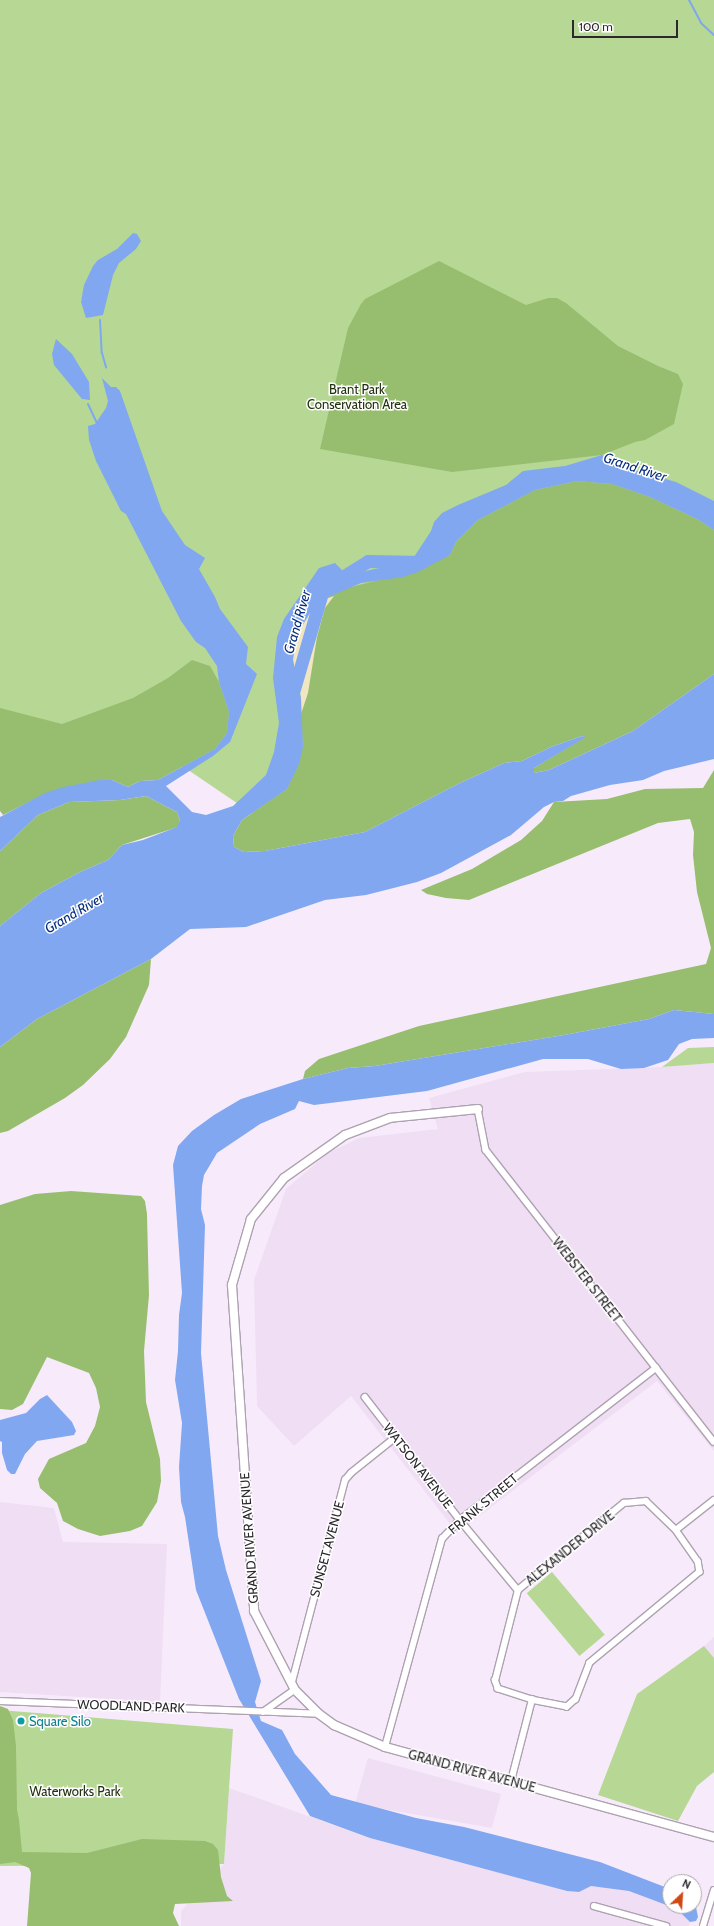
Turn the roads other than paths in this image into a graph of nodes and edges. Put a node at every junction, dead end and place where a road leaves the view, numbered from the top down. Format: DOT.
graph roads {
  1 [pos="478,1109"];
  2 [pos="656,1368"];
  3 [pos="365,1397"];
  4 [pos="396,1436"];
  5 [pos="714,1442"];
  6 [pos="714,1500"];
  7 [pos="460,1520"];
  8 [pos="676,1530"];
  9 [pos="518,1590"];
  10 [pos="294,1686"];
  11 [pos="532,1700"];
  12 [pos="0,1701"];
  13 [pos="263,1712"];
  14 [pos="319,1714"];
  15 [pos="386,1747"];
  16 [pos="511,1781"];
  17 [pos="714,1837"];
  18 [pos="714,1891"];
  19 [pos="594,1906"];
  20 [pos="666,1926"];
  21 [pos="703,1926"];
  1 -- 2 [label="street, WEBSTER STREET"];
  1 -- 10 [label="street, GRAND RIVER AVENUE"];
  2 -- 5 [label="street, WEBSTER STREET"];
  2 -- 7 [label="street, FRANK STREET"];
  3 -- 4 [label="street, WATSON AVENUE"];
  4 -- 7 [label="street, WATSON AVENUE"];
  4 -- 10 [label="street, SUNSET AVENUE"];
  6 -- 8 [label="street"];
  7 -- 9 [label="street, WATSON AVENUE"];
  7 -- 15 [label="street, FRANK STREET"];
  8 -- 9 [label="street, ALEXANDER DRIVE"];
  8 -- 11 [label="street, ALEXANDER DRIVE"];
  9 -- 11 [label="street, ALEXANDER DRIVE"];
  10 -- 13 [label="street"];
  10 -- 14 [label="street, GRAND RIVER AVENUE"];
  11 -- 16 [label="street"];
  12 -- 13 [label="street, WOODLAND PARK"];
  13 -- 14 [label="street, WOODLAND PARK"];
  14 -- 15 [label="street, GRAND RIVER AVENUE"];
  15 -- 16 [label="street, GRAND RIVER AVENUE"];
  16 -- 17 [label="street, GRAND RIVER AVENUE"];
  18 -- 21 [label="street"];
  19 -- 20 [label="street"];
}
